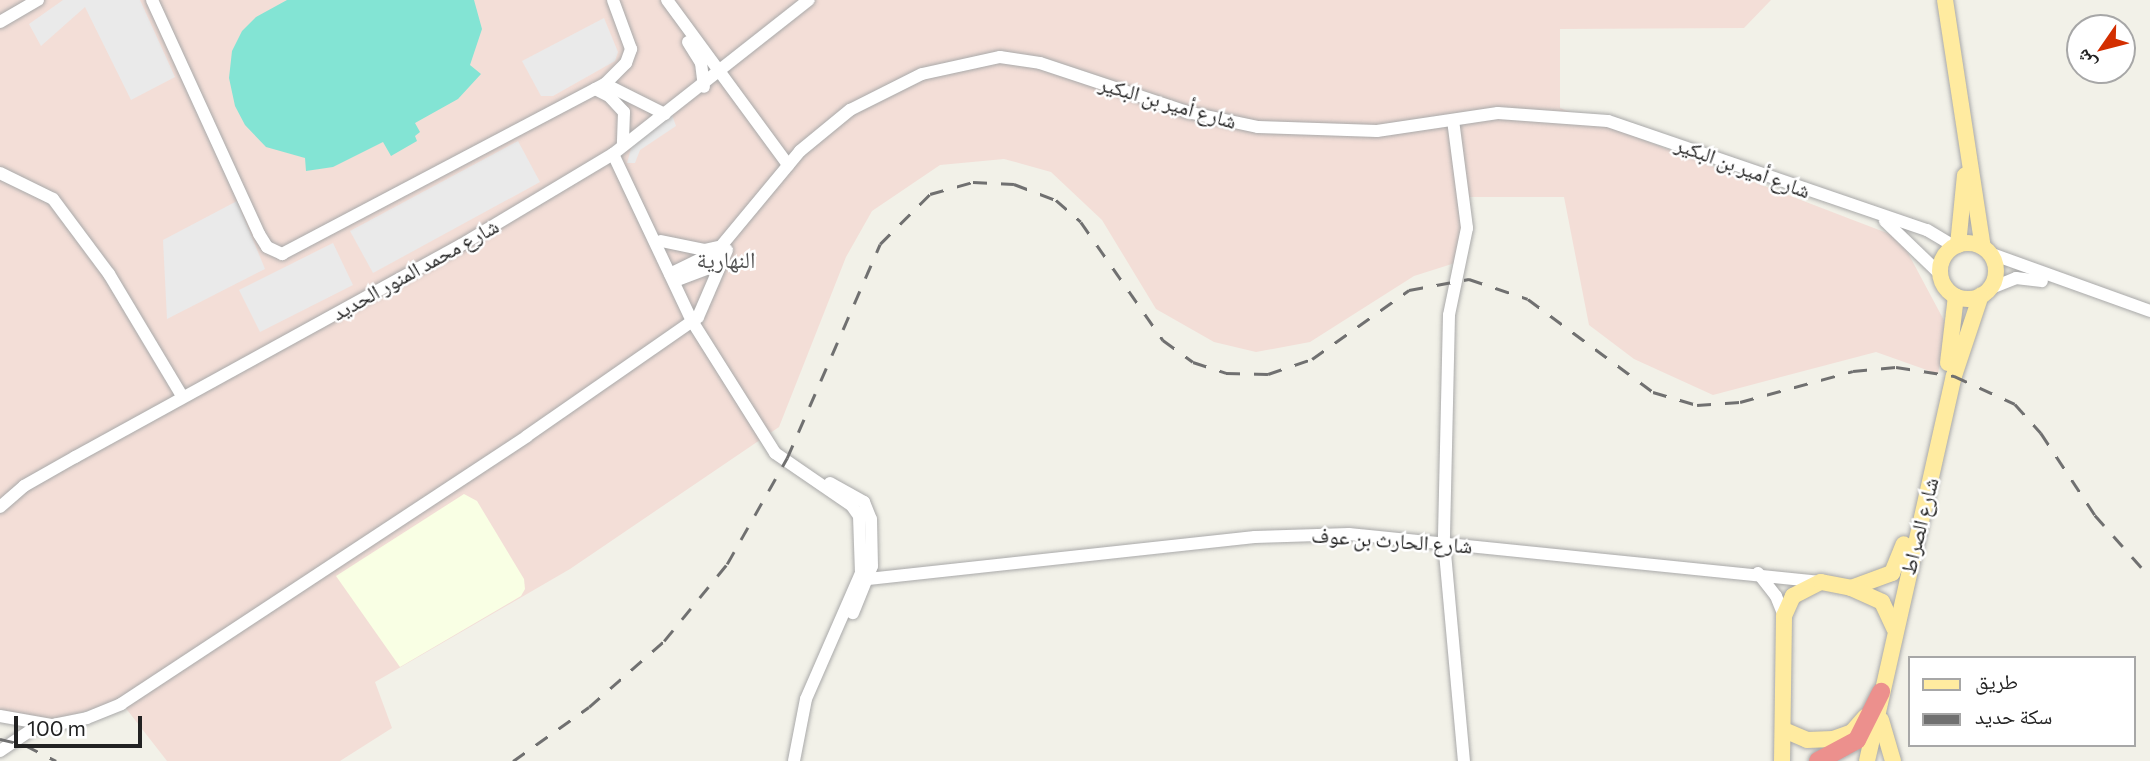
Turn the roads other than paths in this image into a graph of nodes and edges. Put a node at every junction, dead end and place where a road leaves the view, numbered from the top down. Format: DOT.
graph roads {
  1 [pos="38,0"];
  2 [pos="152,0"];
  3 [pos="657,0"];
  4 [pos="667,0"];
  5 [pos="809,0"];
  6 [pos="1938,0"];
  7 [pos="1945,0"];
  8 [pos="615,3"];
  9 [pos="0,22"];
  10 [pos="721,74"];
  11 [pos="600,86"];
  12 [pos="704,87"];
  13 [pos="666,114"];
  14 [pos="1453,120"];
  15 [pos="623,145"];
  16 [pos="613,154"];
  17 [pos="788,165"];
  18 [pos="0,173"];
  19 [pos="1879,216"];
  20 [pos="652,230"];
  21 [pos="661,241"];
  22 [pos="1956,245"];
  23 [pos="724,248"];
  24 [pos="1986,250"];
  25 [pos="1940,274"];
  26 [pos="675,277"];
  27 [pos="1985,292"];
  28 [pos="1956,296"];
  29 [pos="2150,311"];
  30 [pos="2150,318"];
  31 [pos="695,319"];
  32 [pos="182,396"];
  33 [pos="0,507"];
  34 [pos="1444,542"];
  35 [pos="1758,573"];
  36 [pos="864,581"];
  37 [pos="1821,582"];
  38 [pos="1851,588"];
  39 [pos="1784,616"];
  40 [pos="1895,630"];
  41 [pos="1882,693"];
  42 [pos="0,716"];
  43 [pos="52,725"];
  44 [pos="1784,730"];
  45 [pos="0,751"];
  46 [pos="794,761"];
  47 [pos="801,761"];
  48 [pos="1464,761"];
  49 [pos="1782,761"];
  50 [pos="1818,761"];
  51 [pos="1867,761"];
  52 [pos="1893,761"];
  1 -- 9 [label="street"];
  2 -- 11 [label="street"];
  3 -- 12 [label="street"];
  4 -- 10 [label="street"];
  5 -- 10 [label="street, شارع محمد المنور الحديد"];
  6 -- 22 [label="main road"];
  7 -- 24 [label="main road"];
  8 -- 11 [label="street"];
  10 -- 12 [label="street, شارع محمد المنور الحديد"];
  10 -- 17 [label="street"];
  11 -- 13 [label="street"];
  11 -- 15 [label="street"];
  12 -- 13 [label="street, شارع محمد المنور الحديد"];
  13 -- 15 [label="street, شارع محمد المنور الحديد"];
  14 -- 17 [label="street, شارع أمير بن البكير"];
  14 -- 19 [label="street, شارع أمير بن البكير"];
  14 -- 34 [label="street"];
  15 -- 16 [label="street, شارع محمد المنور الحديد"];
  16 -- 20 [label="street"];
  16 -- 32 [label="street, شارع محمد المنور الحديد"];
  17 -- 23 [label="street, شارع أمير بن البكير"];
  18 -- 32 [label="street"];
  19 -- 22 [label="street, شارع أمير بن البكير"];
  19 -- 25 [label="street, شارع أمير بن البكير"];
  20 -- 21 [label="street"];
  20 -- 26 [label="street"];
  21 -- 23 [label="street"];
  21 -- 26 [label="street"];
  22 -- 24 [label="main road"];
  22 -- 25 [label="main road"];
  23 -- 26 [label="street, شارع أمير بن البكير"];
  23 -- 31 [label="street"];
  24 -- 27 [label="main road"];
  24 -- 29 [label="street"];
  25 -- 28 [label="main road"];
  26 -- 31 [label="street"];
  27 -- 28 [label="main road"];
  27 -- 30 [label="street"];
  27 -- 40 [label="main road, شارع الصراط"];
  28 -- 38 [label="main road, شارع الصراط"];
  31 -- 36 [label="street"];
  31 -- 43 [label="street"];
  32 -- 33 [label="street, شارع محمد المنور الحديد"];
  34 -- 35 [label="street, شارع الحارث بن عوف"];
  34 -- 36 [label="street, شارع الحارث بن عوف"];
  34 -- 48 [label="street"];
  35 -- 37 [label="street, شارع الحارث بن عوف"];
  35 -- 39 [label="street"];
  36 -- 46 [label="street"];
  36 -- 47 [label="street"];
  37 -- 38 [label="main road, شارع الحارث بن عوف"];
  37 -- 39 [label="main road"];
  38 -- 40 [label="main road, شارع الحارث بن عوف"];
  39 -- 44 [label="main road"];
  40 -- 41 [label="main road, شارع الصراط"];
  41 -- 44 [label="main road"];
  41 -- 50 [label="highway"];
  41 -- 51 [label="main road, شارع الصراط"];
  41 -- 52 [label="main road"];
  42 -- 43 [label="street"];
  43 -- 45 [label="street"];
  44 -- 49 [label="main road"];
}
